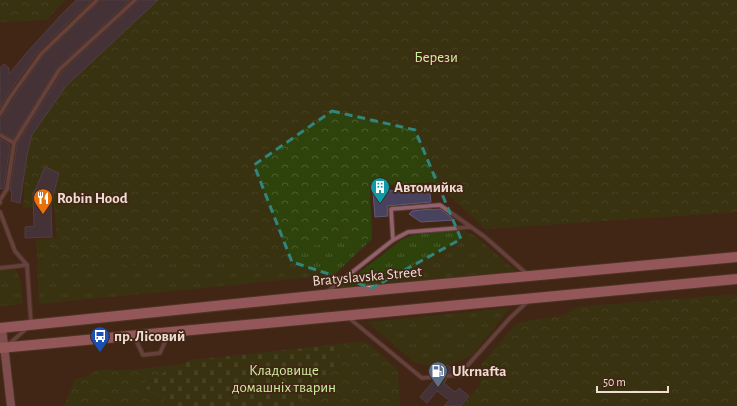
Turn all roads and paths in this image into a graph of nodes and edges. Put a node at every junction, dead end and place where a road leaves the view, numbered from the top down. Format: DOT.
graph roads {
  1 [pos="97,0"];
  2 [pos="135,0"];
  3 [pos="0,114"];
  4 [pos="0,135"];
  5 [pos="14,143"];
  6 [pos="0,203"];
  7 [pos="0,212"];
  8 [pos="471,227"];
  9 [pos="393,240"];
  10 [pos="737,257"];
  11 [pos="27,265"];
  12 [pos="0,268"];
  13 [pos="530,276"];
  14 [pos="737,279"];
  15 [pos="323,295"];
  16 [pos="530,299"];
  17 [pos="347,316"];
  18 [pos="31,325"];
  19 [pos="1,328"];
  20 [pos="169,332"];
  21 [pos="134,335"];
  22 [pos="2,348"];
  23 [pos="11,406"];
  1 -- 3 [label="lane"];
  2 -- 5 [label="lane"];
  4 -- 5 [label="lane"];
  5 -- 6 [label="lane"];
  7 -- 11 [label="lane"];
  8 -- 9 [label="lane"];
  8 -- 9 [label="lane"];
  8 -- 13 [label="lane"];
  9 -- 15 [label="lane"];
  10 -- 13 [label="main road, Bratyslavska Street"];
  11 -- 12 [label="lane"];
  11 -- 18 [label="lane"];
  13 -- 15 [label="main road, Bratyslavska Street"];
  14 -- 16 [label="main road"];
  15 -- 18 [label="main road, Bratyslavska Street"];
  16 -- 17 [label="main road"];
  16 -- 17 [label="lane"];
  17 -- 20 [label="main road"];
  18 -- 19 [label="main road, Bratyslavska Street"];
  18 -- 22 [label="lane"];
  19 -- 22 [label="street"];
  20 -- 21 [label="main road"];
  20 -- 21 [label="lane"];
  21 -- 22 [label="main road"];
  22 -- 23 [label="street"];
}
